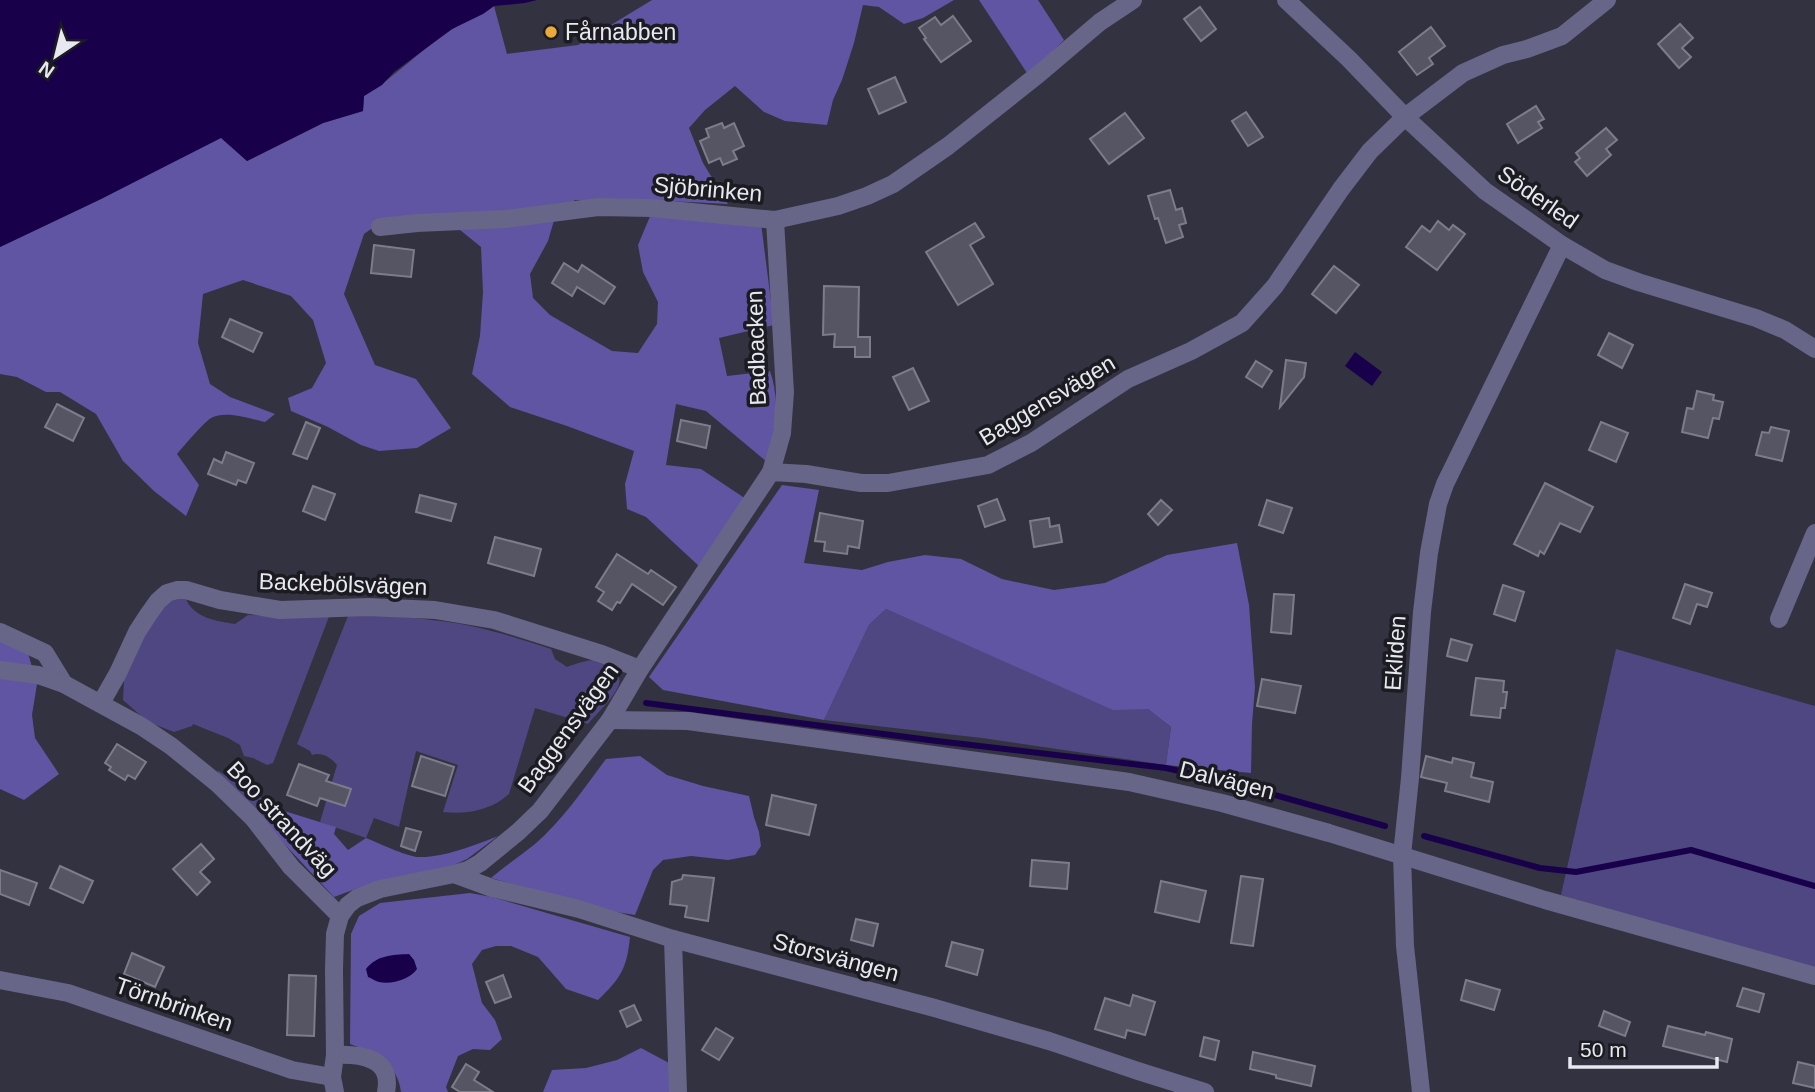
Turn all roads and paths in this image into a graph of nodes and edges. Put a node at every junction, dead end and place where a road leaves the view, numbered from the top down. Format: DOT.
graph roads {
  1 [pos="1133,0"];
  2 [pos="1286,0"];
  3 [pos="1607,0"];
  4 [pos="1405,117"];
  5 [pos="775,220"];
  6 [pos="380,228"];
  7 [pos="1562,245"];
  8 [pos="1815,349"];
  9 [pos="771,472"];
  10 [pos="1815,533"];
  11 [pos="1779,619"];
  12 [pos="0,632"];
  13 [pos="0,670"];
  14 [pos="640,670"];
  15 [pos="64,684"];
  16 [pos="101,703"];
  17 [pos="610,720"];
  18 [pos="1402,855"];
  19 [pos="454,874"];
  20 [pos="340,916"];
  21 [pos="673,939"];
  22 [pos="1815,976"];
  23 [pos="0,980"];
  24 [pos="335,1055"];
  25 [pos="334,1085"];
  26 [pos="386,1092"];
  27 [pos="678,1092"];
  28 [pos="1205,1092"];
  29 [pos="1421,1092"];
  1 -- 5 [label="street, Sjöbrinken"];
  2 -- 4 [label="street, Söderled"];
  3 -- 4 [label="street, Baggensvägen"];
  4 -- 7 [label="street, Söderled"];
  4 -- 9 [label="street, Baggensvägen"];
  5 -- 6 [label="street, Sjöbrinken"];
  5 -- 9 [label="street, Badbacken"];
  7 -- 8 [label="street, Söderled"];
  7 -- 18 [label="street, Ekliden"];
  9 -- 14 [label="street, Baggensvägen"];
  10 -- 11 [label="street"];
  12 -- 15 [label="street"];
  13 -- 15 [label="street, Boo strandväg"];
  14 -- 16 [label="street, Backebölsvägen"];
  14 -- 17 [label="street, Baggensvägen"];
  15 -- 16 [label="street, Boo strandväg"];
  16 -- 20 [label="street, Boo strandväg"];
  17 -- 18 [label="street, Dalvägen"];
  17 -- 19 [label="street, Baggensvägen"];
  18 -- 22 [label="street, Dalvägen"];
  18 -- 29 [label="street, Ekliden"];
  19 -- 20 [label="street, Baggensvägen"];
  19 -- 21 [label="street, Storsvängen"];
  20 -- 24 [label="street"];
  21 -- 27 [label="street"];
  21 -- 28 [label="street, Storsvängen"];
  23 -- 25 [label="street, Törnbrinken"];
  24 -- 25 [label="street"];
  24 -- 26 [label="street"];
}
